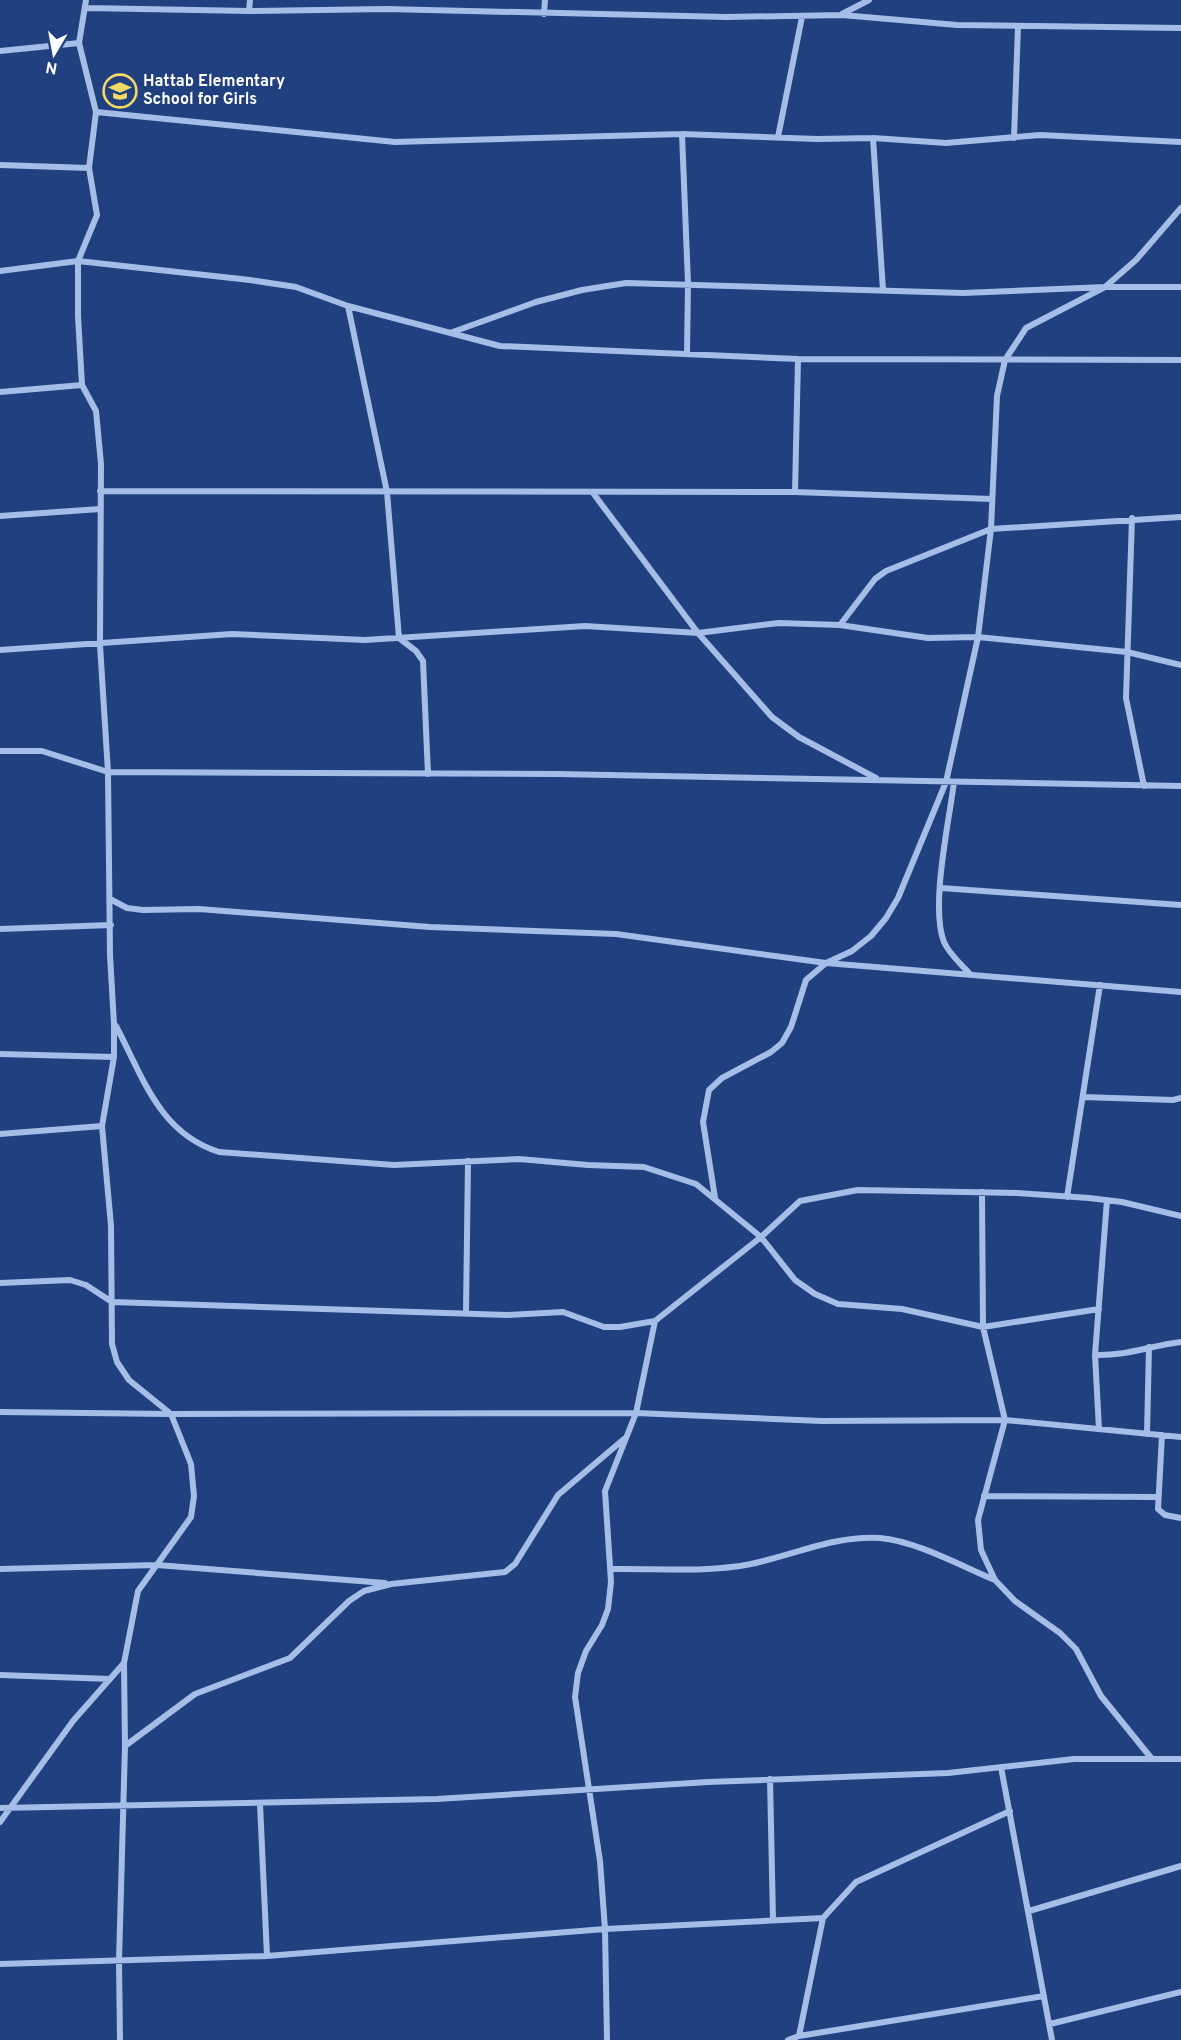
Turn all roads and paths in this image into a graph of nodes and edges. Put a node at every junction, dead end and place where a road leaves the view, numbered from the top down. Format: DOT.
graph roads {
  1 [pos="86,0"];
  2 [pos="250,0"];
  3 [pos="386,0"];
  4 [pos="545,0"];
  5 [pos="869,0"];
  6 [pos="87,8"];
  7 [pos="386,9"];
  8 [pos="249,11"];
  9 [pos="544,14"];
  10 [pos="842,15"];
  11 [pos="802,17"];
  12 [pos="1018,26"];
  13 [pos="1181,28"];
  14 [pos="79,43"];
  15 [pos="0,51"];
  16 [pos="96,112"];
  17 [pos="682,134"];
  18 [pos="778,137"];
  19 [pos="873,138"];
  20 [pos="1014,138"];
  21 [pos="1181,142"];
  22 [pos="0,165"];
  23 [pos="89,168"];
  24 [pos="1181,208"];
  25 [pos="78,261"];
  26 [pos="0,271"];
  27 [pos="688,283"];
  28 [pos="1105,287"];
  29 [pos="1181,287"];
  30 [pos="883,290"];
  31 [pos="348,306"];
  32 [pos="450,333"];
  33 [pos="687,354"];
  34 [pos="798,359"];
  35 [pos="1005,360"];
  36 [pos="1181,360"];
  37 [pos="82,385"];
  38 [pos="0,393"];
  39 [pos="100,490"];
  40 [pos="387,492"];
  41 [pos="795,492"];
  42 [pos="593,493"];
  43 [pos="992,499"];
  44 [pos="100,509"];
  45 [pos="0,516"];
  46 [pos="1181,517"];
  47 [pos="1132,518"];
  48 [pos="991,529"];
  49 [pos="840,625"];
  50 [pos="698,633"];
  51 [pos="978,637"];
  52 [pos="399,638"];
  53 [pos="100,645"];
  54 [pos="0,650"];
  55 [pos="1127,652"];
  56 [pos="1181,665"];
  57 [pos="0,751"];
  58 [pos="108,772"];
  59 [pos="428,774"];
  60 [pos="879,780"];
  61 [pos="950,782"];
  62 [pos="1144,786"];
  63 [pos="1181,786"];
  64 [pos="941,888"];
  65 [pos="110,899"];
  66 [pos="1181,905"];
  67 [pos="111,925"];
  68 [pos="0,928"];
  69 [pos="826,963"];
  70 [pos="970,975"];
  71 [pos="1100,985"];
  72 [pos="1181,992"];
  73 [pos="114,1024"];
  74 [pos="0,1054"];
  75 [pos="114,1057"];
  76 [pos="1083,1097"];
  77 [pos="1181,1098"];
  78 [pos="102,1126"];
  79 [pos="0,1134"];
  80 [pos="468,1161"];
  81 [pos="982,1192"];
  82 [pos="1067,1197"];
  83 [pos="715,1198"];
  84 [pos="1107,1200"];
  85 [pos="1181,1216"];
  86 [pos="761,1238"];
  87 [pos="0,1283"];
  88 [pos="112,1302"];
  89 [pos="1099,1309"];
  90 [pos="466,1313"];
  91 [pos="655,1321"];
  92 [pos="983,1327"];
  93 [pos="1181,1342"];
  94 [pos="1149,1347"];
  95 [pos="1095,1355"];
  96 [pos="0,1412"];
  97 [pos="636,1413"];
  98 [pos="171,1414"];
  99 [pos="1005,1420"];
  100 [pos="1099,1429"];
  101 [pos="1147,1434"];
  102 [pos="1162,1435"];
  103 [pos="626,1437"];
  104 [pos="1181,1437"];
  105 [pos="984,1496"];
  106 [pos="1157,1497"];
  107 [pos="1181,1518"];
  108 [pos="157,1565"];
  109 [pos="0,1569"];
  110 [pos="610,1569"];
  111 [pos="995,1580"];
  112 [pos="391,1584"];
  113 [pos="124,1663"];
  114 [pos="0,1675"];
  115 [pos="110,1679"];
  116 [pos="125,1746"];
  117 [pos="1152,1759"];
  118 [pos="1181,1759"];
  119 [pos="1002,1767"];
  120 [pos="770,1779"];
  121 [pos="587,1789"];
  122 [pos="260,1804"];
  123 [pos="11,1807"];
  124 [pos="123,1807"];
  125 [pos="0,1808"];
  126 [pos="1010,1812"];
  127 [pos="0,1822"];
  128 [pos="1181,1866"];
  129 [pos="1029,1911"];
  130 [pos="823,1918"];
  131 [pos="773,1919"];
  132 [pos="605,1929"];
  133 [pos="267,1956"];
  134 [pos="119,1961"];
  135 [pos="0,1964"];
  136 [pos="1181,1992"];
  137 [pos="1044,1996"];
  138 [pos="1050,2024"];
  139 [pos="799,2036"];
  140 [pos="120,2040"];
  141 [pos="607,2040"];
  142 [pos="788,2040"];
  143 [pos="1052,2040"];
  1 -- 6 [label="street"];
  2 -- 8 [label="street"];
  3 -- 7 [label="street"];
  4 -- 9 [label="street"];
  5 -- 10 [label="street"];
  6 -- 8 [label="street"];
  6 -- 14 [label="street"];
  7 -- 8 [label="street"];
  7 -- 9 [label="street"];
  9 -- 11 [label="street"];
  10 -- 11 [label="street"];
  10 -- 12 [label="street"];
  11 -- 18 [label="street"];
  12 -- 13 [label="street"];
  12 -- 20 [label="street"];
  14 -- 15 [label="street"];
  14 -- 16 [label="street"];
  16 -- 17 [label="street"];
  16 -- 23 [label="street"];
  17 -- 18 [label="street"];
  17 -- 27 [label="street"];
  18 -- 19 [label="street"];
  19 -- 20 [label="street"];
  19 -- 30 [label="street"];
  20 -- 21 [label="street"];
  22 -- 23 [label="street"];
  23 -- 25 [label="street"];
  24 -- 28 [label="street"];
  25 -- 26 [label="street"];
  25 -- 31 [label="street"];
  25 -- 37 [label="street"];
  27 -- 30 [label="street"];
  27 -- 32 [label="street"];
  27 -- 33 [label="street"];
  28 -- 29 [label="street"];
  28 -- 30 [label="street"];
  28 -- 35 [label="street"];
  31 -- 32 [label="street"];
  31 -- 40 [label="street"];
  32 -- 33 [label="street"];
  33 -- 34 [label="street"];
  34 -- 35 [label="street"];
  34 -- 41 [label="street"];
  35 -- 36 [label="street"];
  35 -- 43 [label="street"];
  37 -- 38 [label="street"];
  37 -- 39 [label="street"];
  39 -- 40 [label="street"];
  39 -- 44 [label="street"];
  40 -- 42 [label="street"];
  40 -- 52 [label="street"];
  41 -- 42 [label="street"];
  41 -- 43 [label="street"];
  42 -- 50 [label="street"];
  43 -- 48 [label="street"];
  44 -- 45 [label="street"];
  44 -- 53 [label="street"];
  46 -- 47 [label="street"];
  47 -- 48 [label="street"];
  47 -- 55 [label="street"];
  48 -- 49 [label="street"];
  48 -- 51 [label="street"];
  49 -- 50 [label="street"];
  49 -- 51 [label="street"];
  50 -- 52 [label="street"];
  50 -- 60 [label="street"];
  51 -- 55 [label="street"];
  51 -- 61 [label="street"];
  52 -- 53 [label="street"];
  52 -- 59 [label="street"];
  53 -- 54 [label="street"];
  53 -- 58 [label="street"];
  55 -- 56 [label="street"];
  55 -- 62 [label="street"];
  57 -- 58 [label="street"];
  58 -- 59 [label="street"];
  58 -- 65 [label="street"];
  59 -- 60 [label="street"];
  60 -- 61 [label="street"];
  61 -- 62 [label="street"];
  61 -- 64 [label="street"];
  61 -- 69 [label="street"];
  62 -- 63 [label="street"];
  64 -- 66 [label="street"];
  64 -- 70 [label="street"];
  65 -- 67 [label="street"];
  65 -- 69 [label="street"];
  67 -- 68 [label="street"];
  67 -- 73 [label="street"];
  69 -- 70 [label="street"];
  69 -- 83 [label="street"];
  70 -- 71 [label="street"];
  71 -- 72 [label="street"];
  71 -- 76 [label="street"];
  73 -- 75 [label="street"];
  73 -- 80 [label="street"];
  74 -- 75 [label="street"];
  75 -- 78 [label="street"];
  76 -- 77 [label="street"];
  76 -- 82 [label="street"];
  78 -- 79 [label="street"];
  78 -- 88 [label="street"];
  80 -- 83 [label="street"];
  80 -- 90 [label="street"];
  81 -- 82 [label="street"];
  81 -- 86 [label="street"];
  81 -- 92 [label="street"];
  82 -- 84 [label="street"];
  83 -- 86 [label="street"];
  84 -- 85 [label="street"];
  84 -- 89 [label="street"];
  86 -- 91 [label="street"];
  86 -- 92 [label="street"];
  87 -- 88 [label="street"];
  88 -- 90 [label="street"];
  88 -- 98 [label="street"];
  89 -- 92 [label="street"];
  89 -- 95 [label="street"];
  90 -- 91 [label="street"];
  91 -- 97 [label="street"];
  92 -- 99 [label="street"];
  93 -- 94 [label="street"];
  94 -- 95 [label="street"];
  94 -- 101 [label="street"];
  95 -- 100 [label="street"];
  96 -- 98 [label="street"];
  97 -- 98 [label="street"];
  97 -- 99 [label="street"];
  97 -- 103 [label="street"];
  98 -- 108 [label="street"];
  99 -- 100 [label="street"];
  99 -- 105 [label="street"];
  100 -- 101 [label="street"];
  101 -- 102 [label="street"];
  102 -- 104 [label="street"];
  102 -- 106 [label="street"];
  103 -- 110 [label="street"];
  103 -- 112 [label="street"];
  105 -- 106 [label="street"];
  105 -- 111 [label="street"];
  106 -- 107 [label="street"];
  108 -- 109 [label="street"];
  108 -- 112 [label="street"];
  108 -- 113 [label="street"];
  110 -- 111 [label="street"];
  110 -- 121 [label="street"];
  111 -- 117 [label="street"];
  112 -- 116 [label="street"];
  113 -- 115 [label="street"];
  113 -- 116 [label="street"];
  114 -- 115 [label="street"];
  115 -- 123 [label="street"];
  116 -- 124 [label="street"];
  117 -- 118 [label="street"];
  117 -- 119 [label="street"];
  119 -- 120 [label="street"];
  119 -- 126 [label="street"];
  120 -- 121 [label="street"];
  120 -- 131 [label="street"];
  121 -- 122 [label="street"];
  121 -- 132 [label="street"];
  122 -- 124 [label="street"];
  122 -- 133 [label="street"];
  123 -- 124 [label="street"];
  123 -- 125 [label="street"];
  123 -- 127 [label="street"];
  124 -- 134 [label="street"];
  126 -- 129 [label="street"];
  126 -- 130 [label="street"];
  128 -- 129 [label="street"];
  129 -- 137 [label="street"];
  130 -- 131 [label="street"];
  130 -- 139 [label="street"];
  131 -- 132 [label="street"];
  132 -- 133 [label="street"];
  132 -- 141 [label="street"];
  133 -- 134 [label="street"];
  134 -- 135 [label="street"];
  134 -- 140 [label="street"];
  136 -- 138 [label="street"];
  137 -- 138 [label="street"];
  137 -- 139 [label="street"];
  138 -- 143 [label="street"];
  139 -- 142 [label="street"];
}
